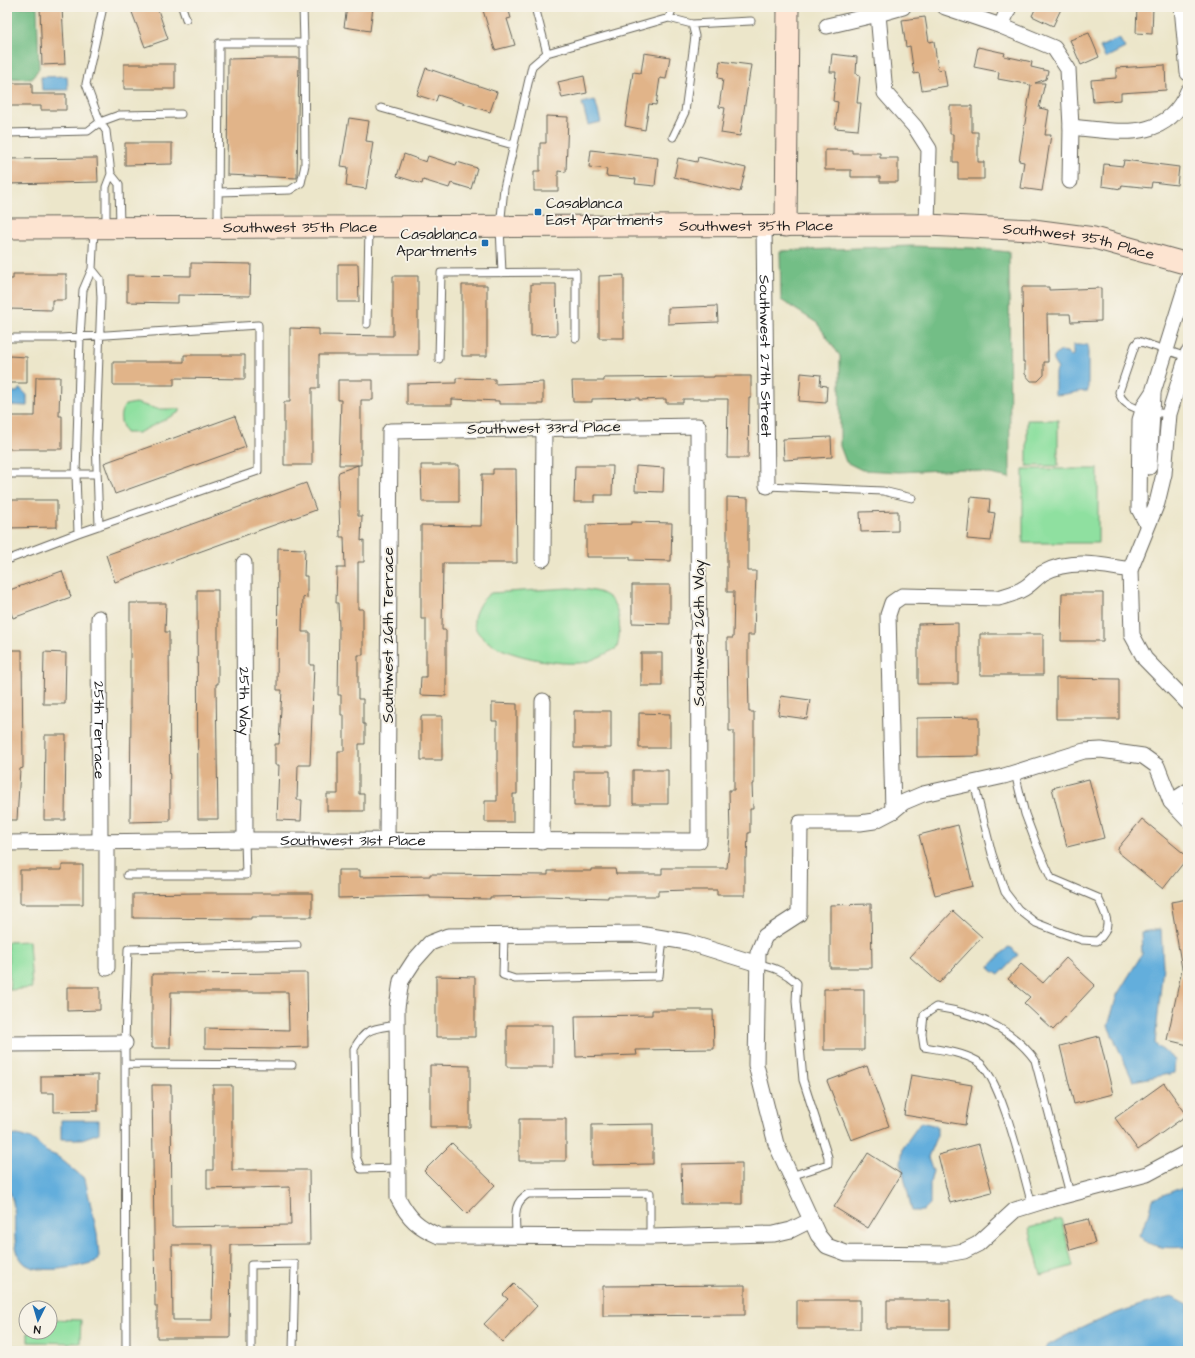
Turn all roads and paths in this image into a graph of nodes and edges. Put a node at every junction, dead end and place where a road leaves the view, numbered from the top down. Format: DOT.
graph roads {
  1 [pos="103,7"];
  2 [pos="182,7"];
  3 [pos="304,7"];
  4 [pos="534,7"];
  5 [pos="673,7"];
  6 [pos="788,7"];
  7 [pos="903,7"];
  8 [pos="945,7"];
  9 [pos="1009,7"];
  10 [pos="1182,7"];
  11 [pos="878,10"];
  12 [pos="669,18"];
  13 [pos="186,19"];
  14 [pos="751,21"];
  15 [pos="692,24"];
  16 [pos="827,26"];
  17 [pos="1001,26"];
  18 [pos="304,44"];
  19 [pos="547,53"];
  20 [pos="1188,73"];
  21 [pos="1188,91"];
  22 [pos="381,108"];
  23 [pos="181,114"];
  24 [pos="100,122"];
  25 [pos="1071,127"];
  26 [pos="7,133"];
  27 [pos="673,137"];
  28 [pos="513,145"];
  29 [pos="111,174"];
  30 [pos="1070,180"];
  31 [pos="219,192"];
  32 [pos="927,225"];
  33 [pos="764,226"];
  34 [pos="786,226"];
  35 [pos="369,227"];
  36 [pos="500,227"];
  37 [pos="7,228"];
  38 [pos="107,228"];
  39 [pos="218,228"];
  40 [pos="1188,264"];
  41 [pos="92,269"];
  42 [pos="502,273"];
  43 [pos="1188,279"];
  44 [pos="367,324"];
  45 [pos="101,335"];
  46 [pos="80,337"];
  47 [pos="7,338"];
  48 [pos="576,338"];
  49 [pos="1166,349"];
  50 [pos="1187,355"];
  51 [pos="439,359"];
  52 [pos="1148,411"];
  53 [pos="1169,414"];
  54 [pos="698,426"];
  55 [pos="544,428"];
  56 [pos="390,431"];
  57 [pos="1151,443"];
  58 [pos="1167,444"];
  59 [pos="7,474"];
  60 [pos="76,474"];
  61 [pos="96,474"];
  62 [pos="767,486"];
  63 [pos="912,498"];
  64 [pos="1147,524"];
  65 [pos="99,526"];
  66 [pos="78,533"];
  67 [pos="544,559"];
  68 [pos="7,560"];
  69 [pos="244,563"];
  70 [pos="1130,570"];
  71 [pos="99,618"];
  72 [pos="543,701"];
  73 [pos="1188,703"];
  74 [pos="1015,773"];
  75 [pos="974,783"];
  76 [pos="1188,791"];
  77 [pos="1171,802"];
  78 [pos="893,811"];
  79 [pos="1188,820"];
  80 [pos="245,840"];
  81 [pos="387,840"];
  82 [pos="699,841"];
  83 [pos="103,842"];
  84 [pos="542,842"];
  85 [pos="7,843"];
  86 [pos="126,875"];
  87 [pos="504,935"];
  88 [pos="663,938"];
  89 [pos="297,945"];
  90 [pos="758,964"];
  91 [pos="108,968"];
  92 [pos="396,1025"];
  93 [pos="7,1044"];
  94 [pos="125,1044"];
  95 [pos="125,1064"];
  96 [pos="292,1065"];
  97 [pos="1188,1152"];
  98 [pos="397,1168"];
  99 [pos="791,1176"];
  100 [pos="1070,1194"];
  101 [pos="1032,1205"];
  102 [pos="811,1220"];
  103 [pos="516,1235"];
  104 [pos="650,1236"];
  105 [pos="126,1351"];
  106 [pos="251,1351"];
  107 [pos="293,1351"];
  1 -- 24 [label="lane"];
  2 -- 13 [label="lane"];
  3 -- 18 [label="lane"];
  4 -- 19 [label="lane"];
  5 -- 12 [label="lane"];
  6 -- 34 [label="street"];
  7 -- 11 [label="street"];
  8 -- 17 [label="street"];
  9 -- 17 [label="street"];
  10 -- 20 [label="street"];
  11 -- 16 [label="street"];
  11 -- 32 [label="street"];
  12 -- 15 [label="lane"];
  12 -- 19 [label="lane"];
  14 -- 15 [label="lane"];
  15 -- 27 [label="lane"];
  17 -- 25 [label="street"];
  18 -- 31 [label="lane"];
  18 -- 31 [label="lane"];
  19 -- 28 [label="lane"];
  21 -- 25 [label="street"];
  22 -- 28 [label="lane"];
  23 -- 24 [label="lane"];
  24 -- 26 [label="lane"];
  24 -- 29 [label="lane"];
  25 -- 30 [label="street"];
  28 -- 36 [label="lane"];
  29 -- 38 [label="lane"];
  29 -- 38 [label="lane"];
  31 -- 39 [label="lane"];
  32 -- 34 [label="street, Southwest 35th Place"];
  32 -- 40 [label="street, Southwest 35th Place"];
  33 -- 34 [label="street, Southwest 35th Place"];
  33 -- 36 [label="street, Southwest 35th Place"];
  33 -- 62 [label="street, Southwest 27th Street"];
  35 -- 36 [label="street, Southwest 35th Place"];
  35 -- 39 [label="street, Southwest 35th Place"];
  35 -- 44 [label="lane"];
  36 -- 42 [label="lane"];
  37 -- 38 [label="street, Southwest 35th Place"];
  38 -- 39 [label="street, Southwest 35th Place"];
  38 -- 41 [label="lane"];
  41 -- 45 [label="lane"];
  41 -- 46 [label="lane"];
  42 -- 48 [label="lane"];
  42 -- 51 [label="lane"];
  43 -- 49 [label="street"];
  45 -- 46 [label="lane"];
  45 -- 61 [label="lane"];
  45 -- 65 [label="lane"];
  46 -- 47 [label="lane"];
  46 -- 60 [label="lane"];
  49 -- 50 [label="lane"];
  49 -- 52 [label="street"];
  49 -- 52 [label="lane"];
  50 -- 53 [label="street"];
  52 -- 53 [label="lane"];
  52 -- 57 [label="street"];
  52 -- 64 [label="street"];
  53 -- 58 [label="street"];
  54 -- 55 [label="street, Southwest 33rd Place"];
  54 -- 82 [label="street, Southwest 26th Way"];
  55 -- 56 [label="street, Southwest 33rd Place"];
  55 -- 67 [label="street"];
  56 -- 81 [label="street, Southwest 26th Terrace"];
  57 -- 58 [label="street"];
  57 -- 64 [label="street"];
  58 -- 64 [label="street"];
  59 -- 60 [label="lane"];
  60 -- 61 [label="lane"];
  60 -- 66 [label="lane"];
  61 -- 65 [label="lane"];
  62 -- 63 [label="lane"];
  64 -- 70 [label="street"];
  65 -- 66 [label="lane"];
  66 -- 68 [label="lane"];
  69 -- 80 [label="street, 25th Way"];
  70 -- 73 [label="street"];
  70 -- 78 [label="street"];
  71 -- 83 [label="street, 25th Terrace"];
  72 -- 84 [label="street"];
  74 -- 75 [label="street"];
  74 -- 75 [label="lane"];
  74 -- 77 [label="street"];
  75 -- 78 [label="street"];
  76 -- 77 [label="street"];
  77 -- 79 [label="street"];
  78 -- 90 [label="street"];
  80 -- 81 [label="street, Southwest 31st Place"];
  80 -- 83 [label="street, Southwest 31st Place"];
  80 -- 86 [label="lane"];
  81 -- 84 [label="street, Southwest 31st Place"];
  82 -- 84 [label="street, Southwest 31st Place"];
  83 -- 85 [label="street, Southwest 31st Place"];
  83 -- 91 [label="street, 25th Terrace"];
  87 -- 88 [label="street"];
  87 -- 88 [label="lane"];
  87 -- 92 [label="street"];
  88 -- 90 [label="street"];
  89 -- 94 [label="lane"];
  90 -- 99 [label="street"];
  90 -- 99 [label="lane"];
  92 -- 98 [label="street"];
  92 -- 98 [label="lane"];
  93 -- 94 [label="street"];
  94 -- 95 [label="lane"];
  95 -- 96 [label="lane"];
  95 -- 105 [label="lane"];
  97 -- 100 [label="street"];
  98 -- 103 [label="street"];
  99 -- 102 [label="street"];
  100 -- 101 [label="street"];
  100 -- 101 [label="lane"];
  101 -- 102 [label="street"];
  102 -- 104 [label="street"];
  103 -- 104 [label="street"];
  103 -- 104 [label="lane"];
  106 -- 107 [label="lane"];
}
